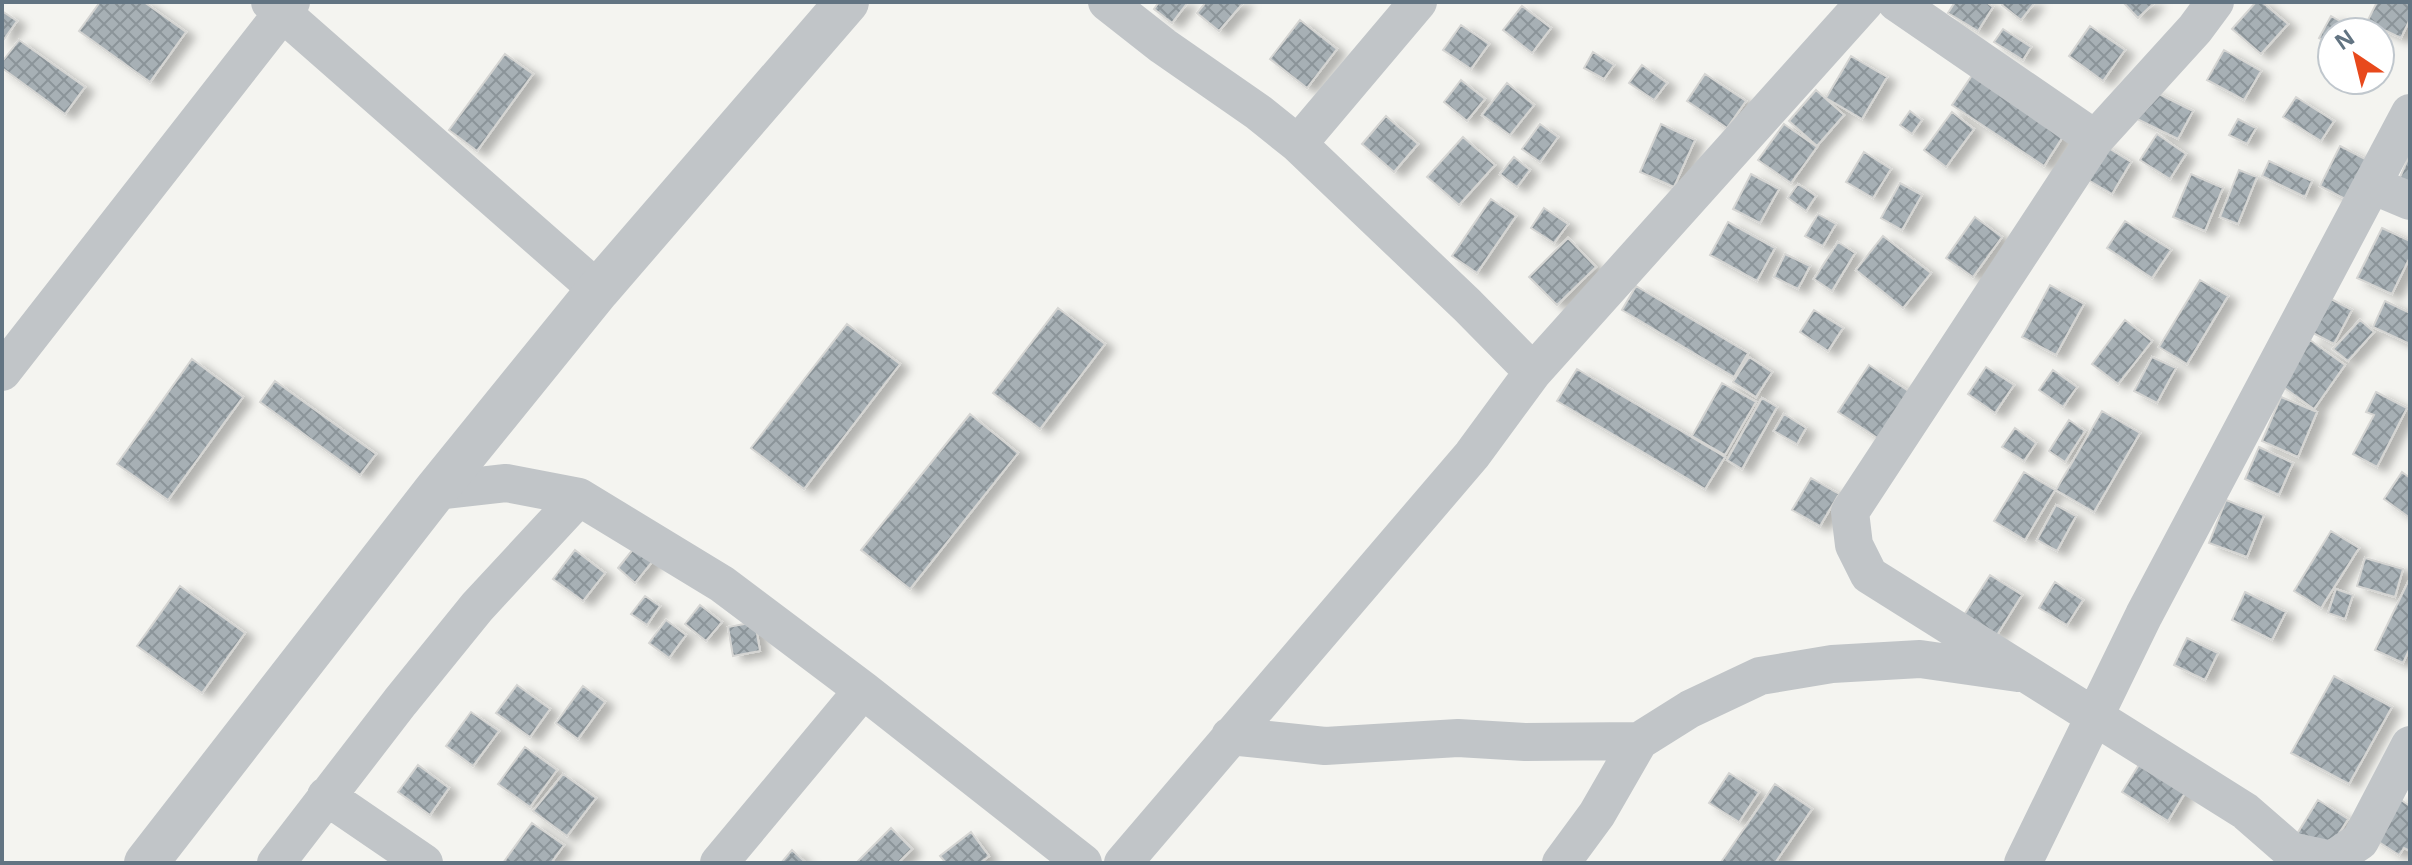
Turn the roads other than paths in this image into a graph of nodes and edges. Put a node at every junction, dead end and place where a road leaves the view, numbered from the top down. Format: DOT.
graph roads {
  1 [pos="847,2"];
  2 [pos="1107,2"];
  3 [pos="1418,2"];
  4 [pos="1865,2"];
  5 [pos="1896,2"];
  6 [pos="2215,2"];
  7 [pos="281,6"];
  8 [pos="2410,113"];
  9 [pos="2095,139"];
  10 [pos="1298,144"];
  11 [pos="2372,185"];
  12 [pos="2410,201"];
  13 [pos="598,290"];
  14 [pos="2,372"];
  15 [pos="1533,372"];
  16 [pos="435,491"];
  17 [pos="579,497"];
  18 [pos="2029,674"];
  19 [pos="863,690"];
  20 [pos="2095,717"];
  21 [pos="1230,736"];
  22 [pos="1639,741"];
  23 [pos="2410,745"];
  24 [pos="326,796"];
  25 [pos="146,863"];
  26 [pos="276,863"];
  27 [pos="424,863"];
  28 [pos="719,863"];
  29 [pos="1083,863"];
  30 [pos="1123,863"];
  31 [pos="1561,863"];
  32 [pos="2023,863"];
  1 -- 13 [label="street"];
  2 -- 10 [label="street"];
  3 -- 10 [label="street"];
  4 -- 15 [label="street"];
  5 -- 9 [label="street"];
  6 -- 9 [label="street"];
  7 -- 13 [label="street"];
  7 -- 14 [label="street"];
  8 -- 11 [label="street"];
  9 -- 18 [label="street"];
  10 -- 15 [label="street"];
  11 -- 12 [label="street"];
  11 -- 20 [label="street"];
  13 -- 16 [label="street"];
  15 -- 21 [label="street"];
  16 -- 17 [label="street"];
  16 -- 25 [label="street"];
  17 -- 19 [label="street"];
  17 -- 24 [label="street"];
  18 -- 20 [label="street"];
  18 -- 22 [label="street"];
  19 -- 28 [label="street"];
  19 -- 29 [label="street"];
  20 -- 23 [label="street"];
  20 -- 32 [label="street"];
  21 -- 22 [label="street"];
  21 -- 30 [label="street"];
  22 -- 31 [label="street"];
  24 -- 26 [label="street"];
  24 -- 27 [label="street"];
}
